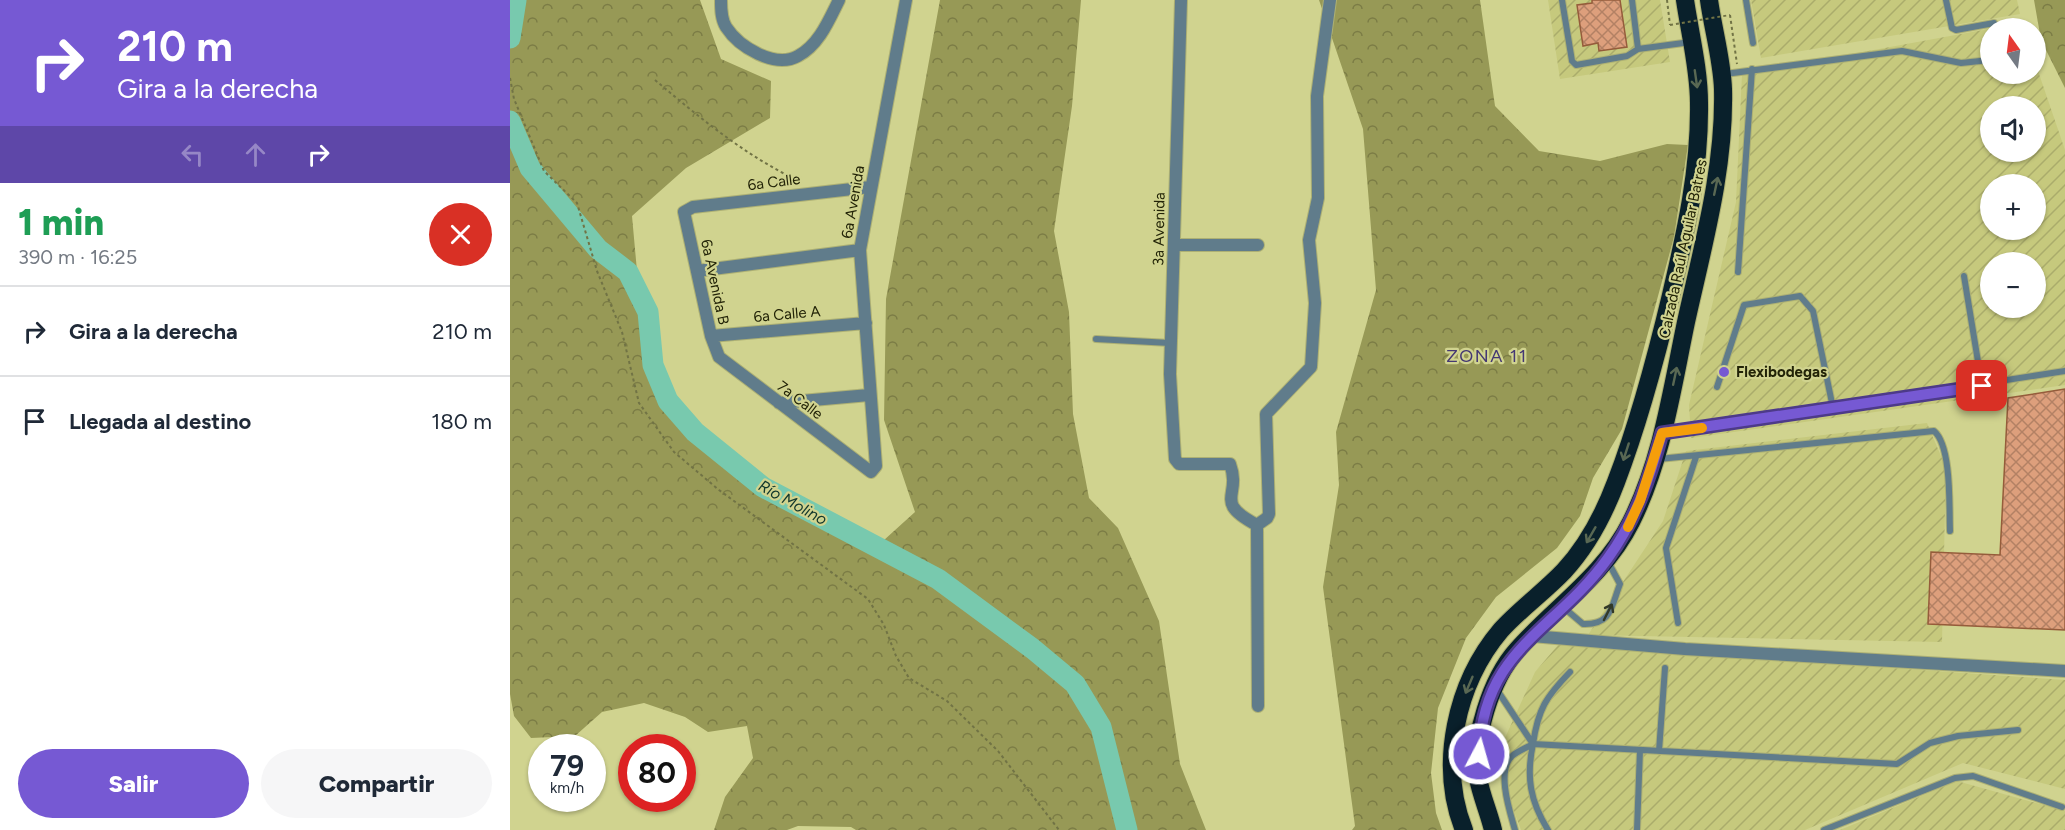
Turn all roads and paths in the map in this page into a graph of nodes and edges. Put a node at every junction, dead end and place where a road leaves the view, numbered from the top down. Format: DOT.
graph roads {
  1 [pos="721,0"];
  2 [pos="839,0"];
  3 [pos="906,0"];
  4 [pos="1181,0"];
  5 [pos="1330,0"];
  6 [pos="1562,0"];
  7 [pos="1632,0"];
  8 [pos="1667,0"];
  9 [pos="1684,0"];
  10 [pos="1708,0"];
  11 [pos="1746,0"];
  12 [pos="1946,0"];
  13 [pos="1980,26"];
  14 [pos="1691,42"];
  15 [pos="1753,43"];
  16 [pos="1638,49"];
  17 [pos="1737,56"];
  18 [pos="1980,61"];
  19 [pos="1752,69"];
  20 [pos="1721,74"];
  21 [pos="510,78"];
  22 [pos="654,80"];
  23 [pos="870,187"];
  24 [pos="820,191"];
  25 [pos="684,212"];
  26 [pos="1174,245"];
  27 [pos="1258,245"];
  28 [pos="860,250"];
  29 [pos="697,272"];
  30 [pos="1738,272"];
  31 [pos="1964,276"];
  32 [pos="866,323"];
  33 [pos="711,336"];
  34 [pos="1096,339"];
  35 [pos="1171,343"];
  36 [pos="718,357"];
  37 [pos="2065,372"];
  38 [pos="1982,386"];
  39 [pos="1717,387"];
  40 [pos="869,394"];
  41 [pos="779,403"];
  42 [pos="1833,408"];
  43 [pos="1637,421"];
  44 [pos="1662,433"];
  45 [pos="1696,457"];
  46 [pos="1655,459"];
  47 [pos="863,467"];
  48 [pos="1257,525"];
  49 [pos="1950,531"];
  50 [pos="1607,560"];
  51 [pos="1563,607"];
  52 [pos="1678,623"];
  53 [pos="1532,636"];
  54 [pos="1665,668"];
  55 [pos="2065,671"];
  56 [pos="1570,672"];
  57 [pos="1495,687"];
  58 [pos="1258,706"];
  59 [pos="2018,730"];
  60 [pos="1533,744"];
  61 [pos="1640,750"];
  62 [pos="1659,751"];
  63 [pos="2062,807"];
  64 [pos="1059,830"];
  65 [pos="1464,830"];
  66 [pos="1493,830"];
  67 [pos="1515,830"];
  68 [pos="1548,830"];
  69 [pos="1637,830"];
  70 [pos="1824,830"];
  1 -- 2 [label="street"];
  3 -- 23 [label="street, 6a Avenida"];
  4 -- 26 [label="street, 3a Avenida"];
  5 -- 48 [label="street"];
  6 -- 16 [label="lane"];
  7 -- 16 [label="lane"];
  8 -- 17 [label="path, bridge"];
  9 -- 14 [label="highway, Calzada Raúl Aguilar Batres"];
  10 -- 20 [label="highway, Calzada Raúl Aguilar Batres"];
  11 -- 15 [label="lane"];
  12 -- 13 [label="lane"];
  14 -- 16 [label="lane"];
  14 -- 43 [label="highway, Calzada Raúl Aguilar Batres, one-way"];
  18 -- 19 [label="lane"];
  19 -- 20 [label="lane"];
  19 -- 30 [label="lane"];
  44 -- 20 [label="highway, Calzada Raúl Aguilar Batres, one-way"];
  21 -- 64 [label="path"];
  22 -- 24 [label="path"];
  23 -- 24 [label="street, 6a Calle"];
  23 -- 28 [label="street, 6a Avenida"];
  24 -- 25 [label="street, 6a Calle"];
  25 -- 29 [label="street, 6a Avenida B"];
  26 -- 27 [label="street"];
  26 -- 35 [label="street, 3a Avenida"];
  28 -- 29 [label="street"];
  28 -- 32 [label="street, 6a Avenida"];
  29 -- 33 [label="street, 6a Avenida B"];
  31 -- 38 [label="lane"];
  32 -- 33 [label="street, 6a Calle A"];
  32 -- 40 [label="street, 6a Avenida"];
  33 -- 36 [label="street, 6a Avenida B"];
  34 -- 35 [label="lane"];
  35 -- 48 [label="street, 3a Avenida"];
  36 -- 41 [label="street, 7a Calle"];
  37 -- 38 [label="lane"];
  38 -- 42 [label="lane"];
  39 -- 42 [label="lane"];
  40 -- 41 [label="street"];
  40 -- 47 [label="street, 6a Avenida"];
  41 -- 47 [label="street, 7a Calle"];
  42 -- 44 [label="lane"];
  43 -- 44 [label="highway"];
  43 -- 65 [label="highway, Calzada Raúl Aguilar Batres, one-way"];
  44 -- 46 [label="highway, Calzada Raúl Aguilar Batres"];
  45 -- 46 [label="lane"];
  45 -- 49 [label="lane"];
  45 -- 52 [label="lane"];
  46 -- 50 [label="highway, Calzada Raúl Aguilar Batres"];
  48 -- 58 [label="street"];
  50 -- 51 [label="highway, Calzada Raúl Aguilar Batres"];
  51 -- 50 [label="lane, one-way"];
  51 -- 53 [label="highway, Calzada Raúl Aguilar Batres"];
  53 -- 55 [label="street"];
  53 -- 57 [label="highway, Calzada Raúl Aguilar Batres"];
  54 -- 62 [label="lane"];
  56 -- 60 [label="lane"];
  57 -- 60 [label="lane"];
  57 -- 66 [label="highway, Calzada Raúl Aguilar Batres"];
  59 -- 62 [label="lane"];
  60 -- 61 [label="lane"];
  60 -- 67 [label="lane"];
  60 -- 68 [label="lane"];
  61 -- 62 [label="lane"];
  61 -- 69 [label="lane"];
  63 -- 70 [label="lane"];
}
